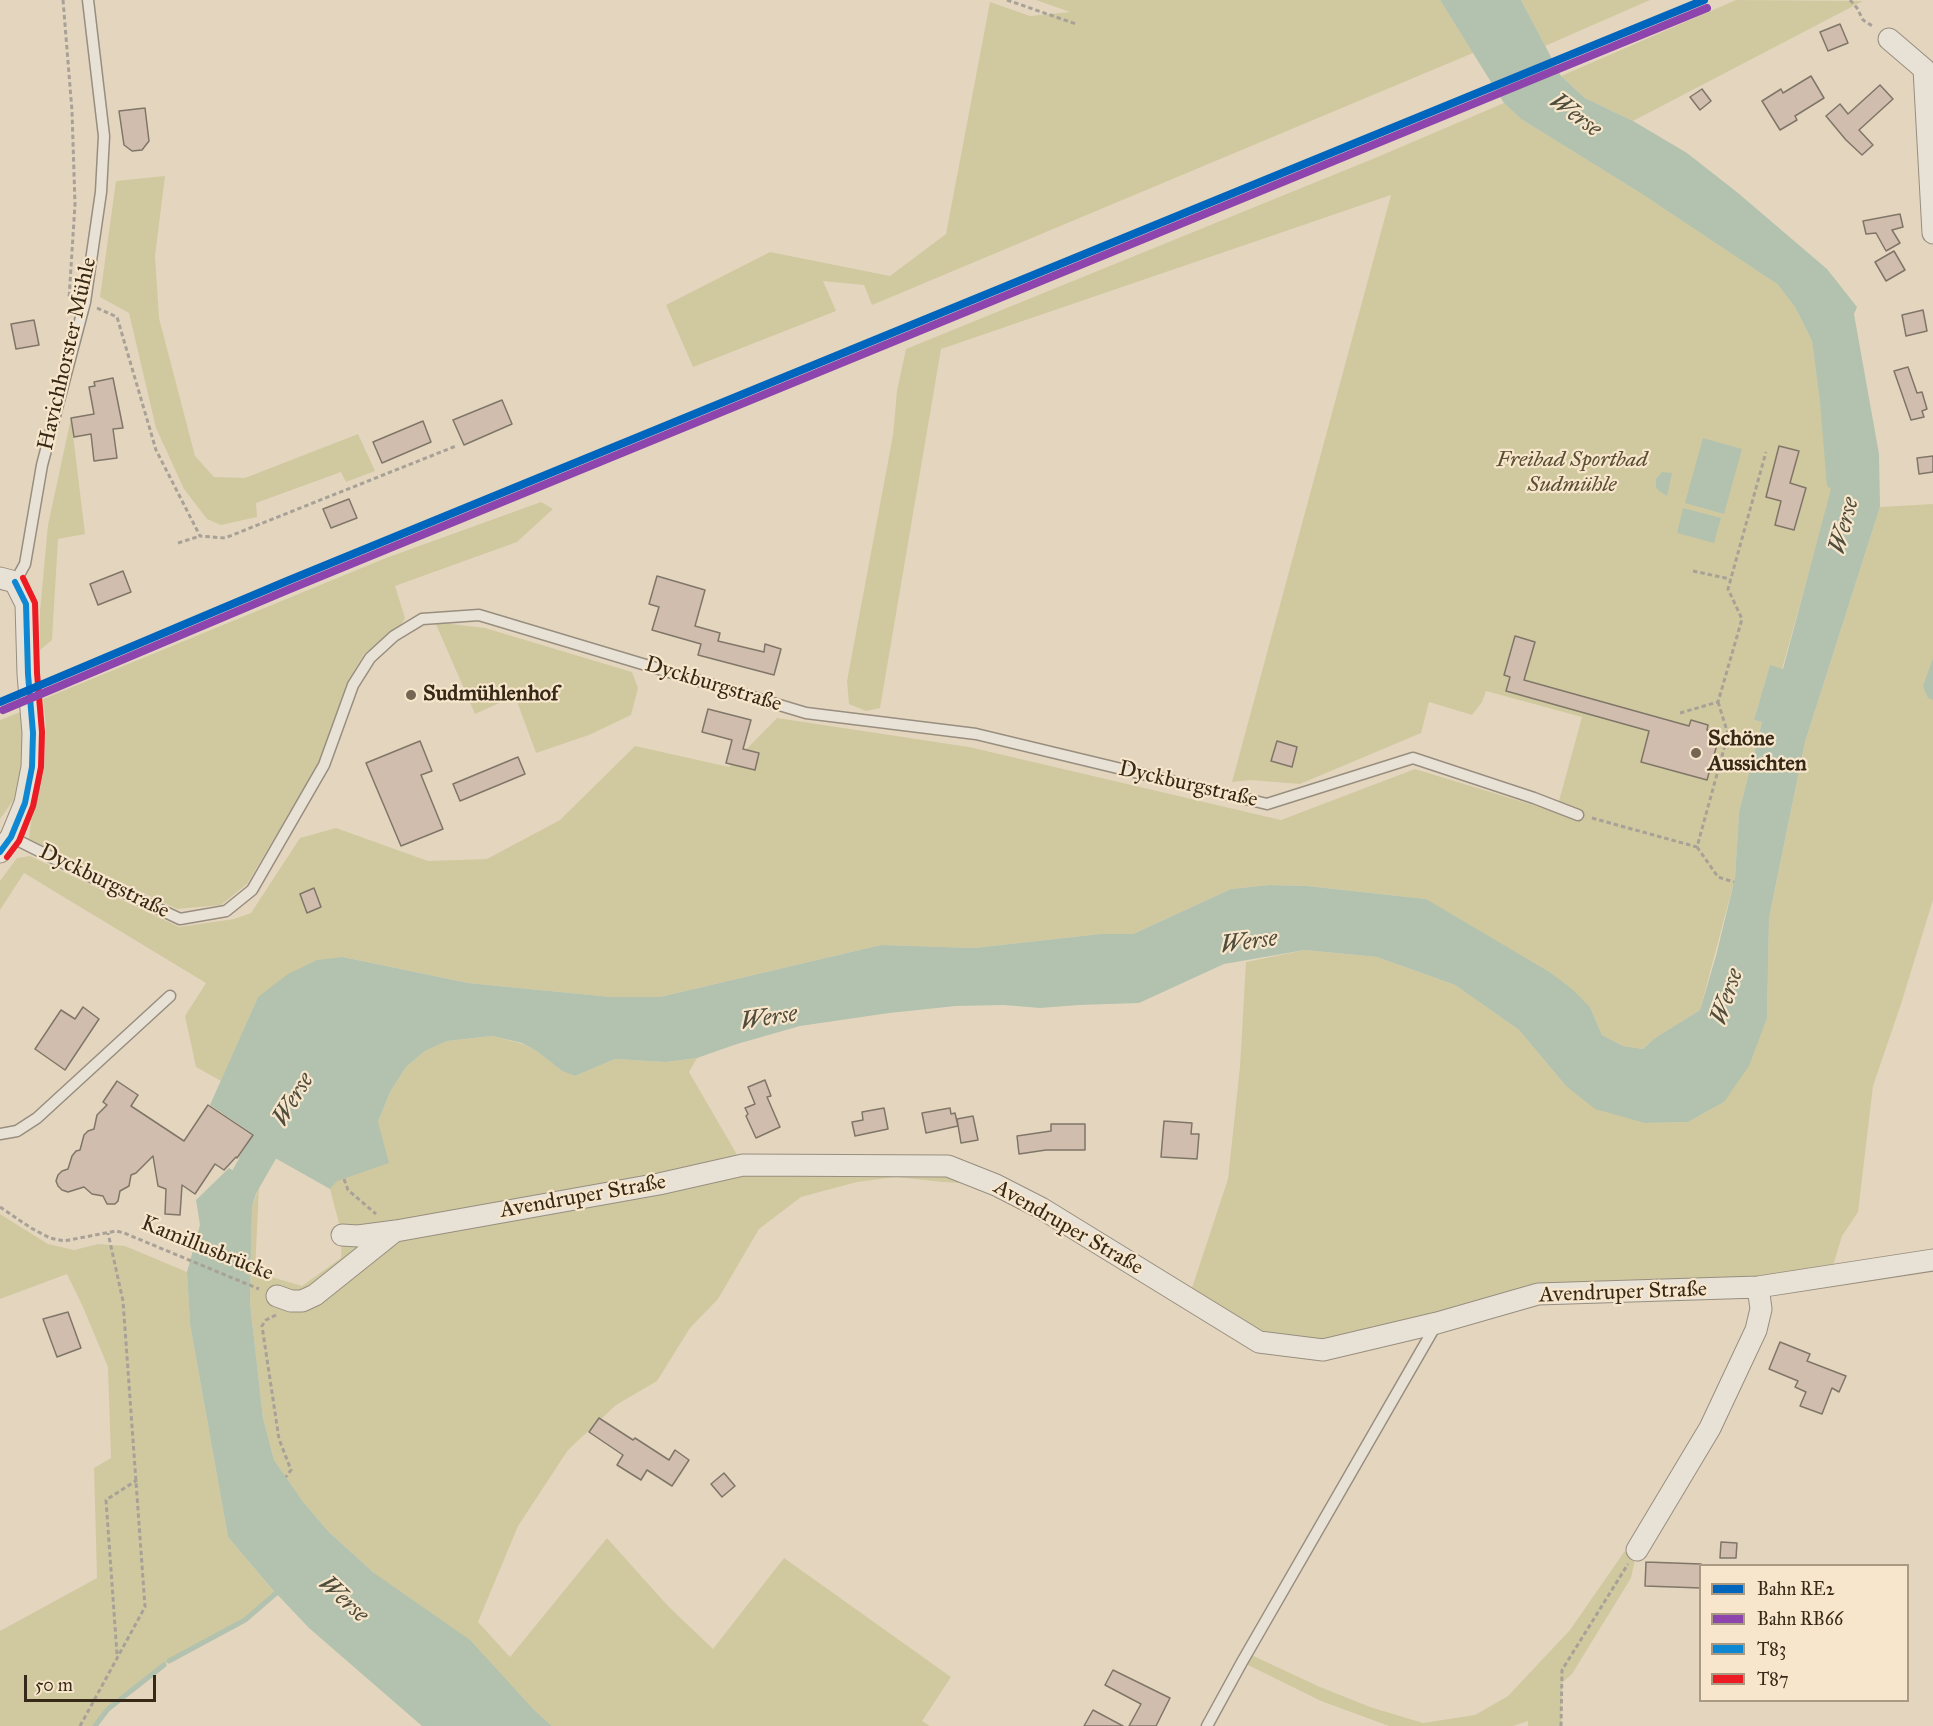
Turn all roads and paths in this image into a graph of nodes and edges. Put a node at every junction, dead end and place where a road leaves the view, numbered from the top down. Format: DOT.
graph roads {
  1 [pos="63,0"];
  2 [pos="88,0"];
  3 [pos="1007,0"];
  4 [pos="1850,0"];
  5 [pos="1076,24"];
  6 [pos="1889,39"];
  7 [pos="1933,233"];
  8 [pos="69,299"];
  9 [pos="85,302"];
  10 [pos="456,446"];
  11 [pos="1766,452"];
  12 [pos="200,536"];
  13 [pos="178,543"];
  14 [pos="1692,571"];
  15 [pos="1730,579"];
  16 [pos="7,580"];
  17 [pos="1718,702"];
  18 [pos="1680,713"];
  19 [pos="1578,815"];
  20 [pos="5,845"];
  21 [pos="1696,847"];
  22 [pos="1734,882"];
  23 [pos="170,996"];
  24 [pos="0,1134"];
  25 [pos="344,1179"];
  26 [pos="0,1207"];
  27 [pos="396,1231"];
  28 [pos="108,1233"];
  29 [pos="342,1235"];
  30 [pos="1933,1260"];
  31 [pos="1758,1287"];
  32 [pos="277,1296"];
  33 [pos="302,1301"];
  34 [pos="1437,1323"];
  35 [pos="286,1477"];
  36 [pos="137,1480"];
  37 [pos="1637,1550"];
  38 [pos="117,1656"];
  39 [pos="80,1726"];
  40 [pos="1207,1726"];
  41 [pos="1561,1726"];
  1 -- 8 [label="path"];
  2 -- 9 [label="lane, Havichhorster Mühle"];
  3 -- 5 [label="path"];
  4 -- 6 [label="path"];
  6 -- 7 [label="street"];
  9 -- 12 [label="path"];
  9 -- 16 [label="lane, Havichhorster Mühle"];
  10 -- 12 [label="path"];
  11 -- 15 [label="path"];
  12 -- 13 [label="path"];
  14 -- 15 [label="path"];
  15 -- 17 [label="path"];
  16 -- 20 [label="street, Dyckburgstraße"];
  17 -- 18 [label="path"];
  17 -- 21 [label="path"];
  19 -- 20 [label="lane, Dyckburgstraße"];
  19 -- 21 [label="path"];
  21 -- 22 [label="path"];
  23 -- 24 [label="lane"];
  25 -- 27 [label="path"];
  26 -- 28 [label="path"];
  27 -- 29 [label="street"];
  27 -- 33 [label="street, Avendruper Straße"];
  27 -- 34 [label="street, Avendruper Straße"];
  28 -- 32 [label="path, Kamillusbrücke"];
  28 -- 36 [label="path"];
  30 -- 31 [label="street, Avendruper Straße"];
  31 -- 34 [label="street, Avendruper Straße"];
  31 -- 37 [label="street"];
  32 -- 33 [label="street"];
  33 -- 35 [label="path"];
  34 -- 40 [label="lane"];
  36 -- 38 [label="path"];
  36 -- 38 [label="path"];
  37 -- 41 [label="path"];
  38 -- 39 [label="path"];
}
